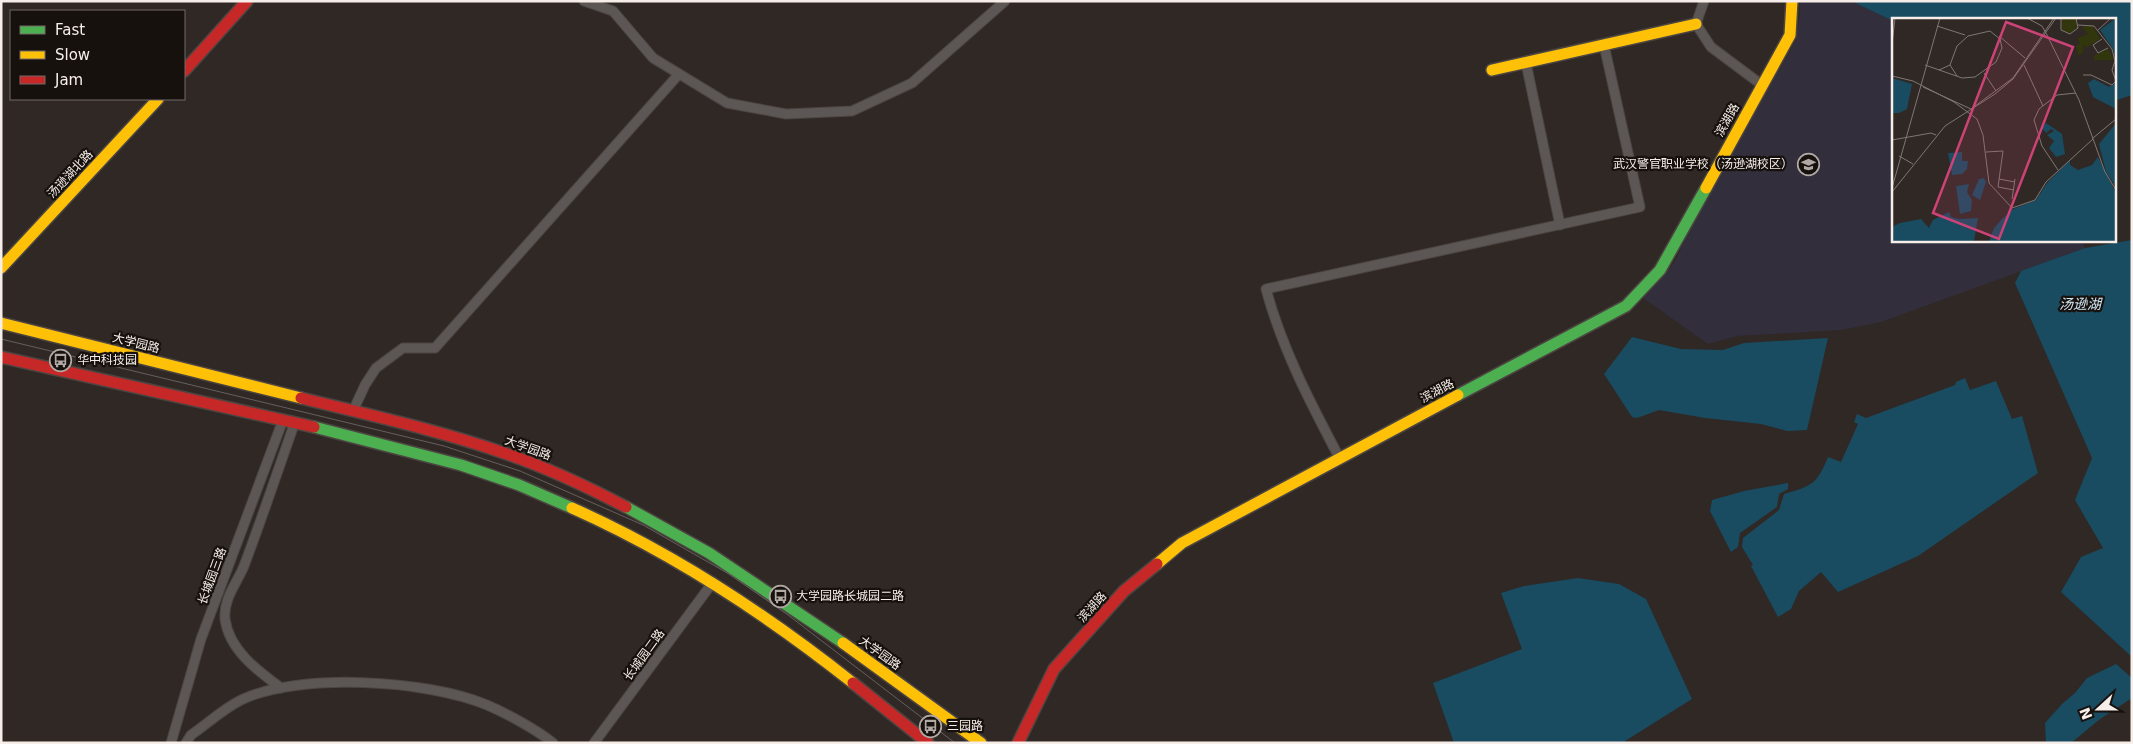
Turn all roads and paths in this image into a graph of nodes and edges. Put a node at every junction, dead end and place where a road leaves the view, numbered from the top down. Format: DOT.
graph roads {
  1 [pos="247,1"];
  2 [pos="584,1"];
  3 [pos="1005,1"];
  4 [pos="1704,1"];
  5 [pos="1792,1"];
  6 [pos="1696,24"];
  7 [pos="1604,45"];
  8 [pos="1526,63"];
  9 [pos="185,70"];
  10 [pos="1492,70"];
  11 [pos="679,74"];
  12 [pos="1762,85"];
  13 [pos="157,100"];
  14 [pos="1560,225"];
  15 [pos="1,268"];
  16 [pos="1,323"];
  17 [pos="1,357"];
  18 [pos="353,412"];
  19 [pos="283,420"];
  20 [pos="295,422"];
  21 [pos="1340,459"];
  22 [pos="713,582"];
  23 [pos="281,688"];
  24 [pos="170,743"];
  25 [pos="186,743"];
  26 [pos="553,743"];
  27 [pos="594,743"];
  28 [pos="928,743"];
  29 [pos="982,743"];
  30 [pos="1018,743"];
  1 -- 9 [label="main road"];
  2 -- 11 [label="street"];
  3 -- 11 [label="street"];
  4 -- 6 [label="street"];
  5 -- 12 [label="main road, 滨湖路"];
  6 -- 7 [label="main road"];
  6 -- 12 [label="street"];
  7 -- 8 [label="main road"];
  7 -- 14 [label="street"];
  8 -- 10 [label="main road"];
  8 -- 14 [label="street"];
  11 -- 18 [label="street"];
  12 -- 21 [label="main road, 滨湖路"];
  13 -- 15 [label="main road, 汤逊湖北路"];
  14 -- 21 [label="street"];
  16 -- 18 [label="main road, 大学园路"];
  17 -- 19 [label="main road"];
  18 -- 29 [label="main road, 大学园路"];
  19 -- 20 [label="main road"];
  19 -- 24 [label="street, 长城园三路"];
  20 -- 22 [label="main road"];
  20 -- 23 [label="street, 长城园三路"];
  21 -- 30 [label="main road, 滨湖路"];
  22 -- 27 [label="street, 长城园二路"];
  22 -- 28 [label="main road"];
  23 -- 25 [label="street"];
  23 -- 26 [label="street"];
}
